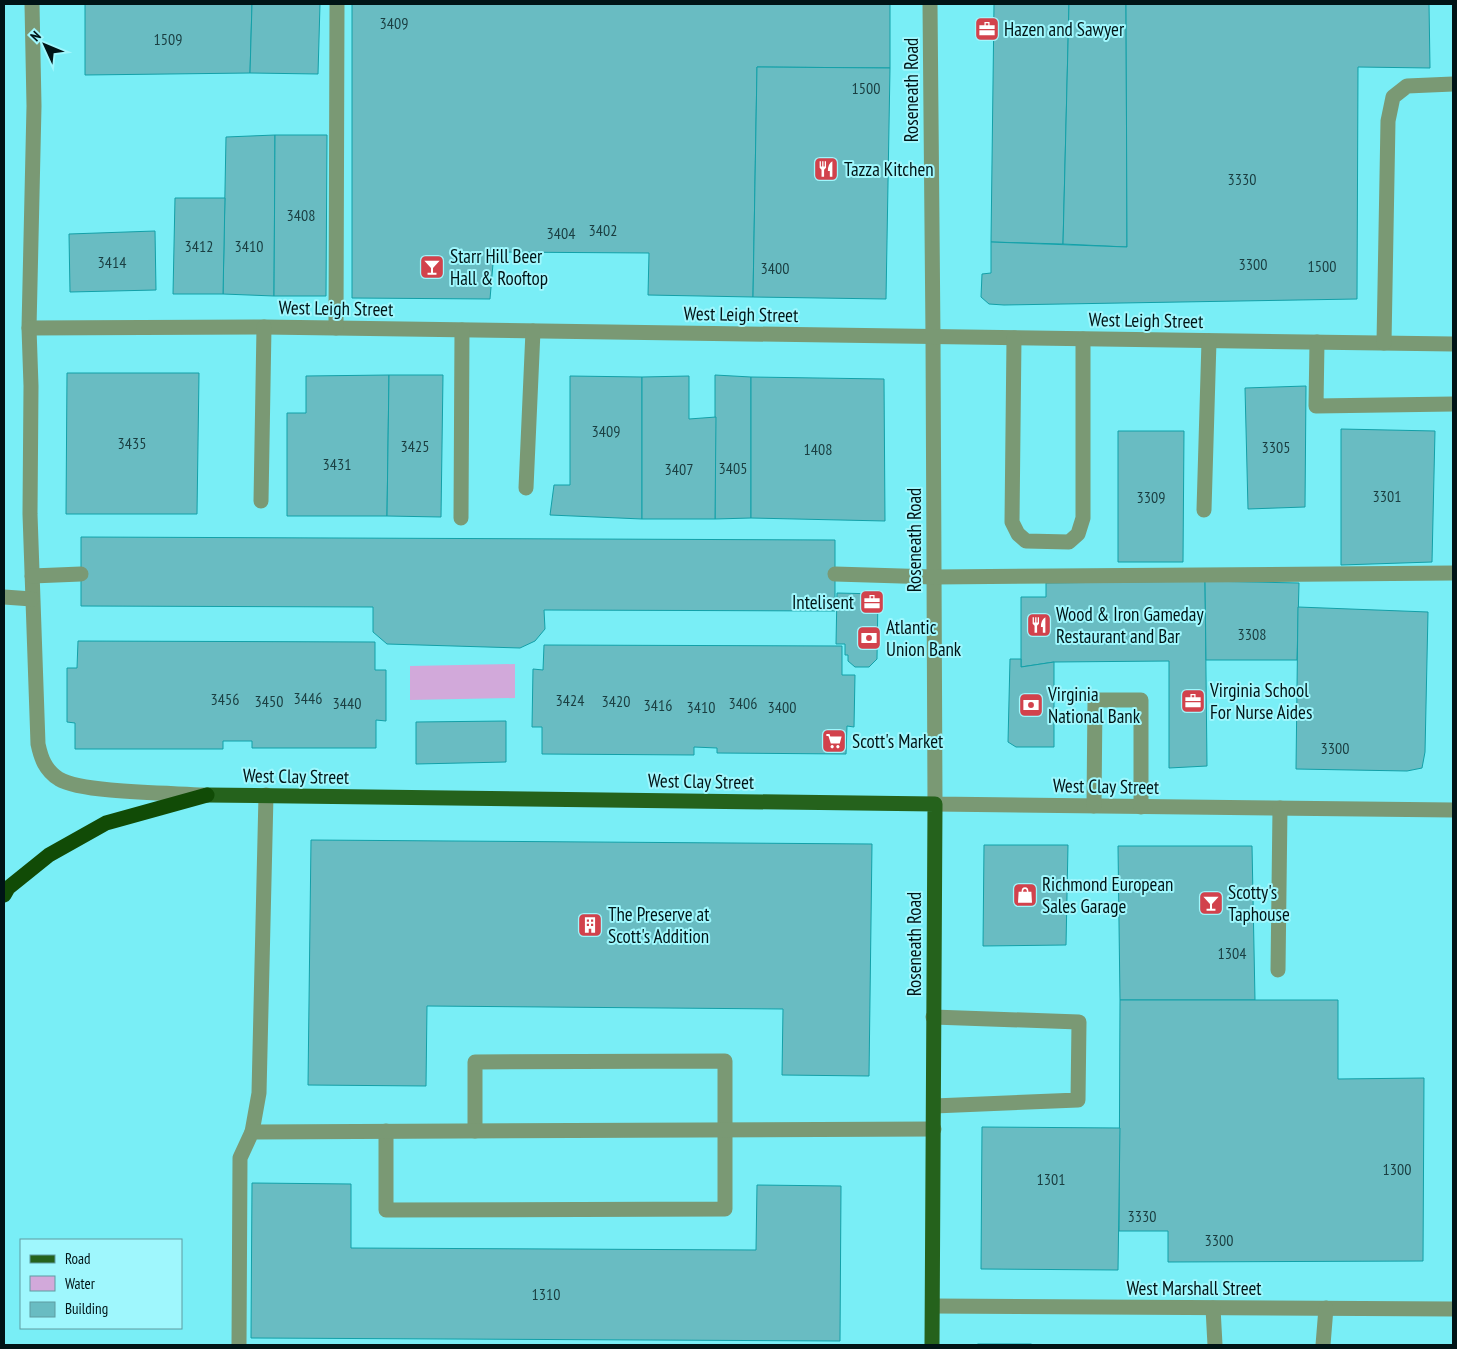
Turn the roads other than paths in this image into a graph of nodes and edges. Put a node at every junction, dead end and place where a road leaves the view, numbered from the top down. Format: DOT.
graph roads {
  1 [pos="32,4"];
  2 [pos="337,4"];
  3 [pos="930,4"];
  4 [pos="1453,84"];
  5 [pos="264,326"];
  6 [pos="29,328"];
  7 [pos="336,328"];
  8 [pos="462,330"];
  9 [pos="533,331"];
  10 [pos="933,337"];
  11 [pos="1014,338"];
  12 [pos="1083,339"];
  13 [pos="1208,341"];
  14 [pos="1317,342"];
  15 [pos="1384,343"];
  16 [pos="1453,344"];
  17 [pos="1453,404"];
  18 [pos="526,488"];
  19 [pos="261,501"];
  20 [pos="1204,510"];
  21 [pos="461,518"];
  22 [pos="1453,573"];
  23 [pos="81,574"];
  24 [pos="835,574"];
  25 [pos="32,576"];
  26 [pos="934,577"];
  27 [pos="4,597"];
  28 [pos="32,599"];
  29 [pos="206,795"];
  30 [pos="266,796"];
  31 [pos="934,804"];
  32 [pos="1094,806"];
  33 [pos="1141,807"];
  34 [pos="1280,808"];
  35 [pos="1453,810"];
  36 [pos="4,895"];
  37 [pos="1278,970"];
  38 [pos="933,1017"];
  39 [pos="934,1106"];
  40 [pos="934,1129"];
  41 [pos="475,1130"];
  42 [pos="725,1130"];
  43 [pos="386,1131"];
  44 [pos="252,1132"];
  45 [pos="934,1306"];
  46 [pos="1213,1308"];
  47 [pos="1326,1308"];
  48 [pos="1453,1309"];
  49 [pos="239,1345"];
  50 [pos="932,1345"];
  51 [pos="1215,1345"];
  52 [pos="1324,1345"];
  1 -- 6 [label="street, West Clay Street"];
  2 -- 7 [label="street"];
  3 -- 10 [label="street, Roseneath Road"];
  4 -- 15 [label="street"];
  5 -- 6 [label="street, West Leigh Street"];
  5 -- 7 [label="street, West Leigh Street"];
  5 -- 19 [label="street"];
  6 -- 25 [label="street, West Clay Street"];
  7 -- 8 [label="street, West Leigh Street"];
  8 -- 9 [label="street, West Leigh Street"];
  8 -- 21 [label="street"];
  9 -- 10 [label="street, West Leigh Street"];
  9 -- 18 [label="street"];
  10 -- 11 [label="street, West Leigh Street"];
  10 -- 26 [label="street, Roseneath Road"];
  11 -- 12 [label="street, West Leigh Street"];
  11 -- 12 [label="street"];
  12 -- 13 [label="street, West Leigh Street"];
  13 -- 14 [label="street, West Leigh Street"];
  13 -- 20 [label="street"];
  14 -- 15 [label="street, West Leigh Street"];
  14 -- 17 [label="street"];
  15 -- 16 [label="street, West Leigh Street"];
  22 -- 26 [label="street"];
  23 -- 25 [label="street"];
  24 -- 26 [label="street"];
  25 -- 28 [label="street, West Clay Street"];
  26 -- 31 [label="street, Roseneath Road"];
  27 -- 28 [label="street"];
  28 -- 29 [label="street, West Clay Street"];
  29 -- 30 [label="main road, West Clay Street"];
  29 -- 36 [label="highway"];
  30 -- 31 [label="main road, West Clay Street"];
  30 -- 44 [label="street"];
  31 -- 32 [label="street, West Clay Street"];
  31 -- 38 [label="main road, Roseneath Road"];
  32 -- 33 [label="street, West Clay Street"];
  32 -- 33 [label="street"];
  33 -- 34 [label="street, West Clay Street"];
  34 -- 35 [label="street, West Clay Street"];
  34 -- 37 [label="street"];
  38 -- 39 [label="main road, Roseneath Road"];
  38 -- 39 [label="street"];
  39 -- 40 [label="main road, Roseneath Road"];
  40 -- 42 [label="street"];
  40 -- 45 [label="main road, Roseneath Road"];
  41 -- 42 [label="street"];
  41 -- 42 [label="street"];
  41 -- 43 [label="street"];
  42 -- 43 [label="street"];
  43 -- 44 [label="street"];
  44 -- 49 [label="street"];
  45 -- 46 [label="street, West Marshall Street"];
  45 -- 50 [label="main road, Roseneath Road"];
  46 -- 47 [label="street, West Marshall Street"];
  46 -- 51 [label="street"];
  47 -- 48 [label="street, West Marshall Street"];
  47 -- 52 [label="street"];
}
